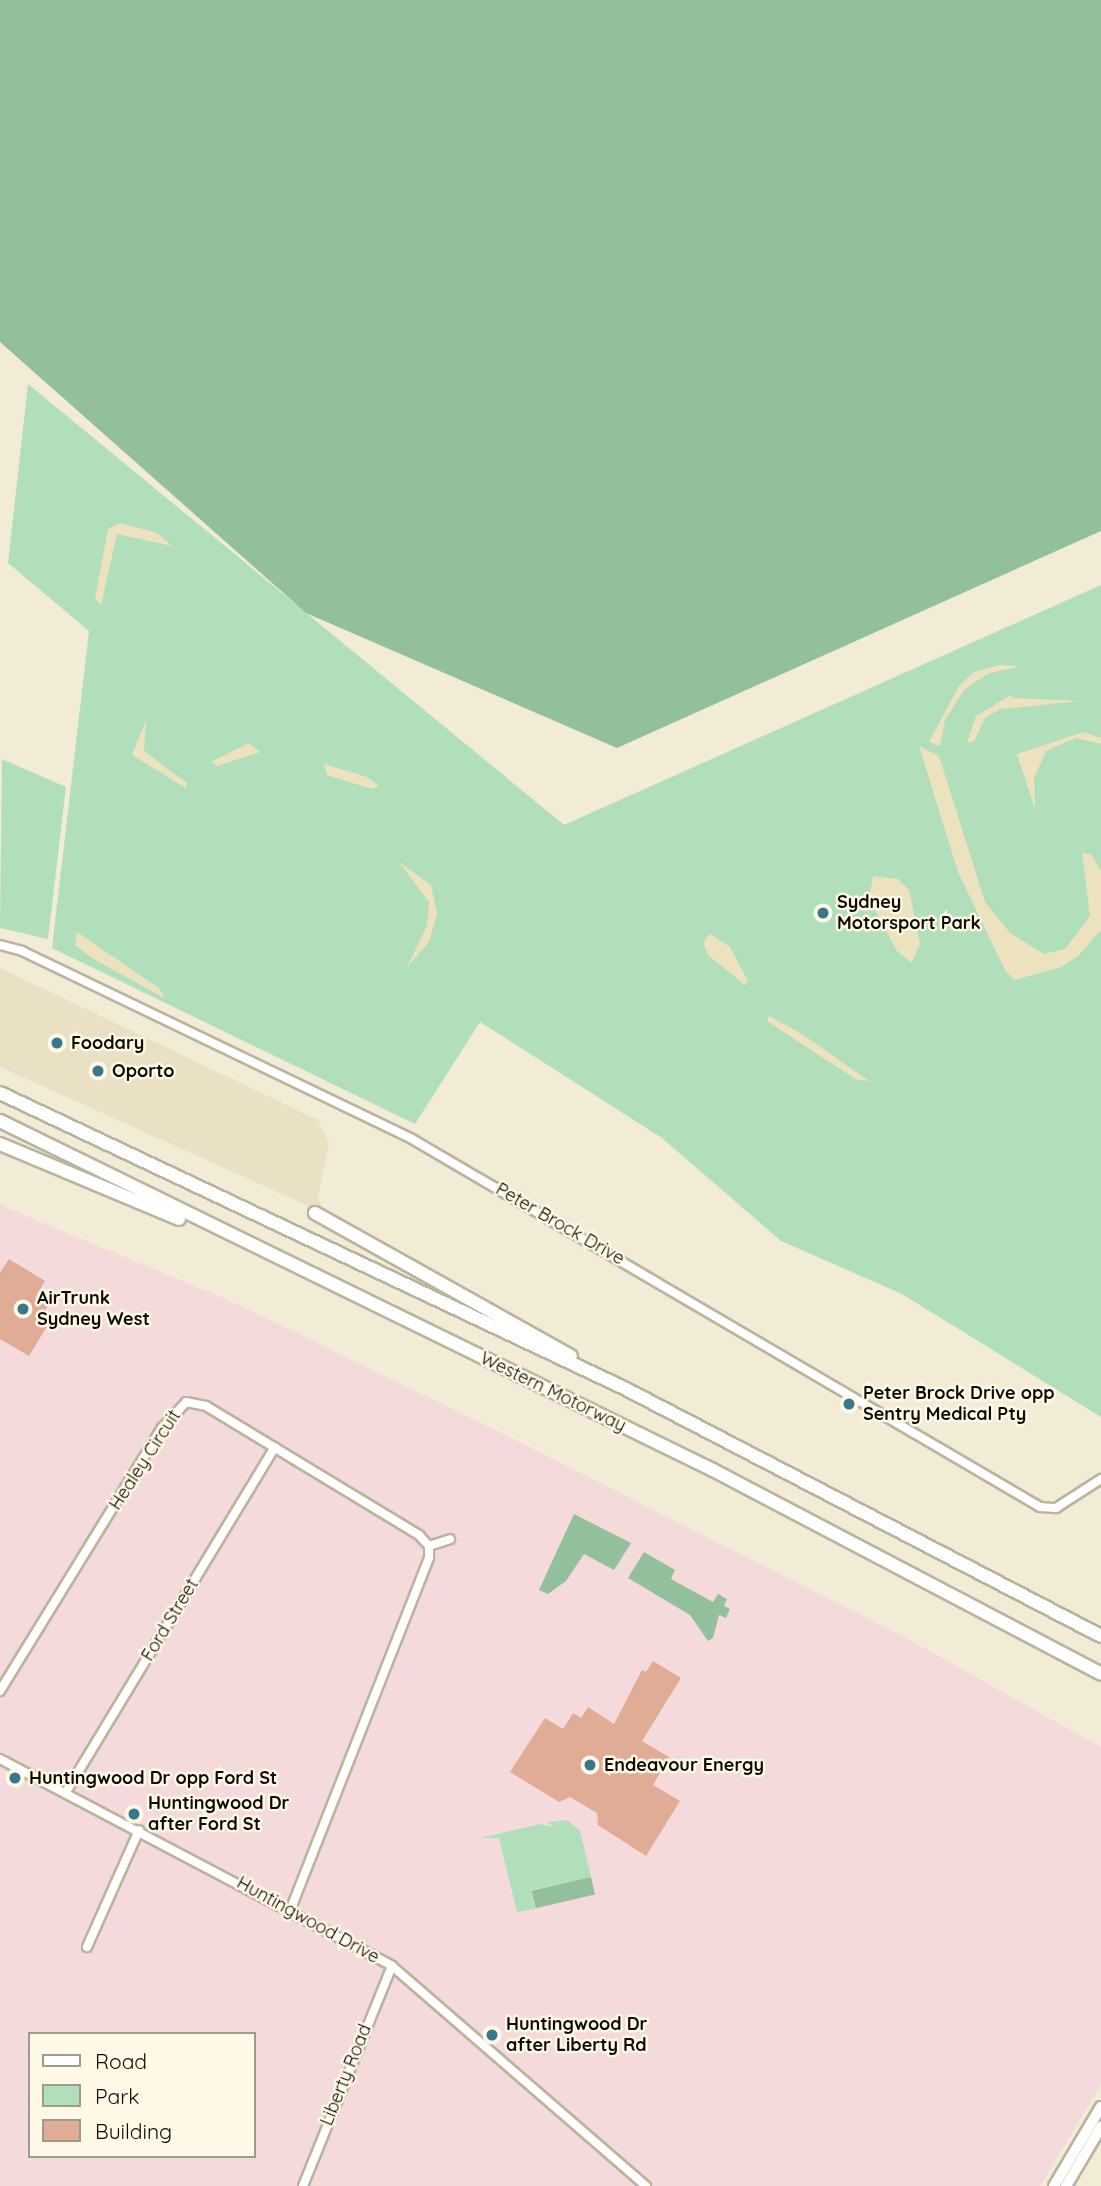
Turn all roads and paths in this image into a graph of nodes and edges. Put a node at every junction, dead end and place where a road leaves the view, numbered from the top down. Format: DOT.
graph roads {
  1 [pos="0,945"];
  2 [pos="0,1093"];
  3 [pos="0,1121"];
  4 [pos="0,1144"];
  5 [pos="315,1213"];
  6 [pos="192,1217"];
  7 [pos="624,1388"];
  8 [pos="275,1447"];
  9 [pos="1101,1479"];
  10 [pos="450,1539"];
  11 [pos="429,1546"];
  12 [pos="1101,1636"];
  13 [pos="1101,1674"];
  14 [pos="0,1691"];
  15 [pos="0,1759"];
  16 [pos="66,1793"];
  17 [pos="139,1830"];
  18 [pos="291,1908"];
  19 [pos="87,1947"];
  20 [pos="392,1966"];
  21 [pos="1101,2107"];
  22 [pos="1101,2127"];
  23 [pos="303,2186"];
  24 [pos="646,2186"];
  25 [pos="1054,2186"];
  26 [pos="1066,2186"];
  1 -- 9 [label="street, Peter Brock Drive"];
  2 -- 7 [label="highway, Western Motorway"];
  3 -- 6 [label="highway, Western Motorway"];
  4 -- 6 [label="highway"];
  5 -- 7 [label="highway"];
  6 -- 13 [label="highway, Western Motorway"];
  7 -- 12 [label="highway, Western Motorway"];
  8 -- 11 [label="street, Healey Circuit"];
  8 -- 14 [label="street, Healey Circuit"];
  8 -- 16 [label="street, Ford Street"];
  10 -- 11 [label="street"];
  11 -- 18 [label="street"];
  15 -- 16 [label="street, Huntingwood Drive"];
  16 -- 17 [label="street, Huntingwood Drive"];
  17 -- 18 [label="street, Huntingwood Drive"];
  17 -- 19 [label="street"];
  18 -- 20 [label="street, Huntingwood Drive"];
  20 -- 23 [label="street, Liberty Road"];
  20 -- 24 [label="street, Huntingwood Drive"];
  21 -- 25 [label="main road"];
  22 -- 26 [label="main road"];
}
